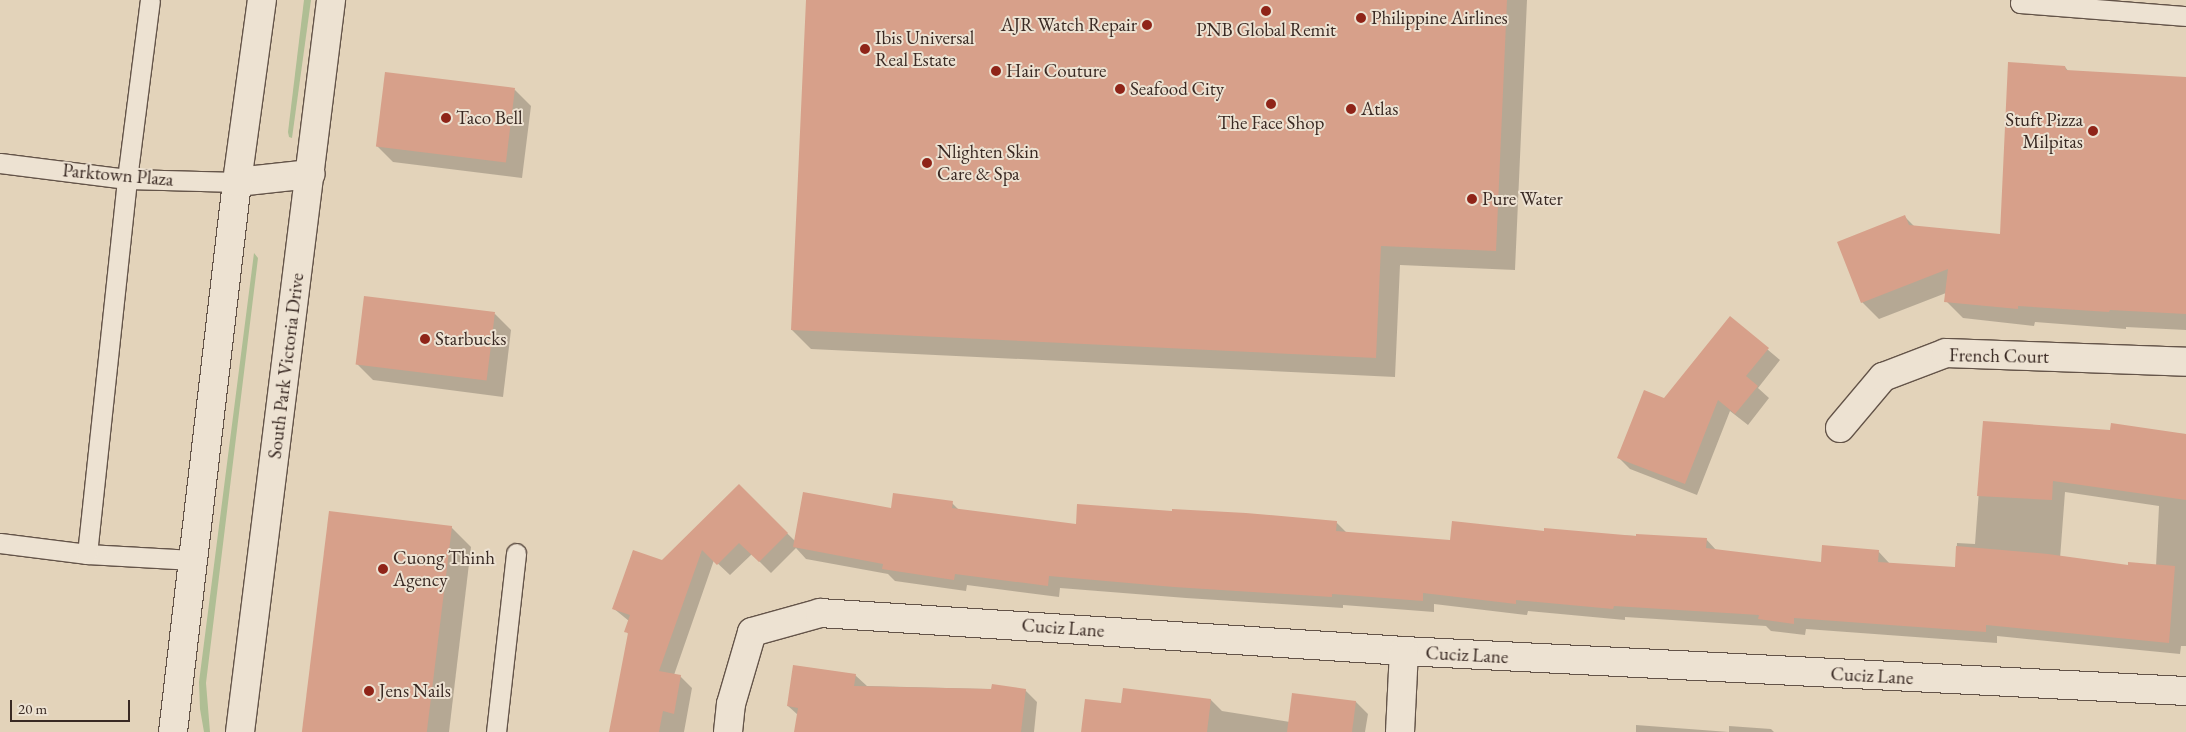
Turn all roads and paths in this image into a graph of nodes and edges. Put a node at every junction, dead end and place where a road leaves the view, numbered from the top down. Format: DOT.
graph roads {
  1 [pos="150,0"];
  2 [pos="262,0"];
  3 [pos="331,0"];
  4 [pos="2021,0"];
  5 [pos="2186,16"];
  6 [pos="0,163"];
  7 [pos="311,174"];
  8 [pos="127,179"];
  9 [pos="237,182"];
  10 [pos="2186,362"];
  11 [pos="1840,428"];
  12 [pos="0,543"];
  13 [pos="516,553"];
  14 [pos="87,554"];
  15 [pos="193,560"];
  16 [pos="1404,651"];
  17 [pos="2186,691"];
  18 [pos="173,732"];
  19 [pos="240,732"];
  20 [pos="496,732"];
  21 [pos="728,732"];
  22 [pos="1400,732"];
  1 -- 8 [label="lane"];
  2 -- 9 [label="street"];
  3 -- 7 [label="street, South Park Victoria Drive"];
  4 -- 5 [label="lane"];
  6 -- 8 [label="lane, Parktown Plaza"];
  7 -- 9 [label="street"];
  7 -- 19 [label="street, South Park Victoria Drive"];
  8 -- 9 [label="lane, Parktown Plaza"];
  8 -- 14 [label="lane"];
  9 -- 15 [label="street"];
  10 -- 11 [label="street, French Court"];
  12 -- 14 [label="lane"];
  13 -- 20 [label="lane"];
  14 -- 15 [label="lane"];
  15 -- 18 [label="street"];
  16 -- 17 [label="street, Cuciz Lane"];
  16 -- 21 [label="street, Cuciz Lane"];
  16 -- 22 [label="street"];
}
